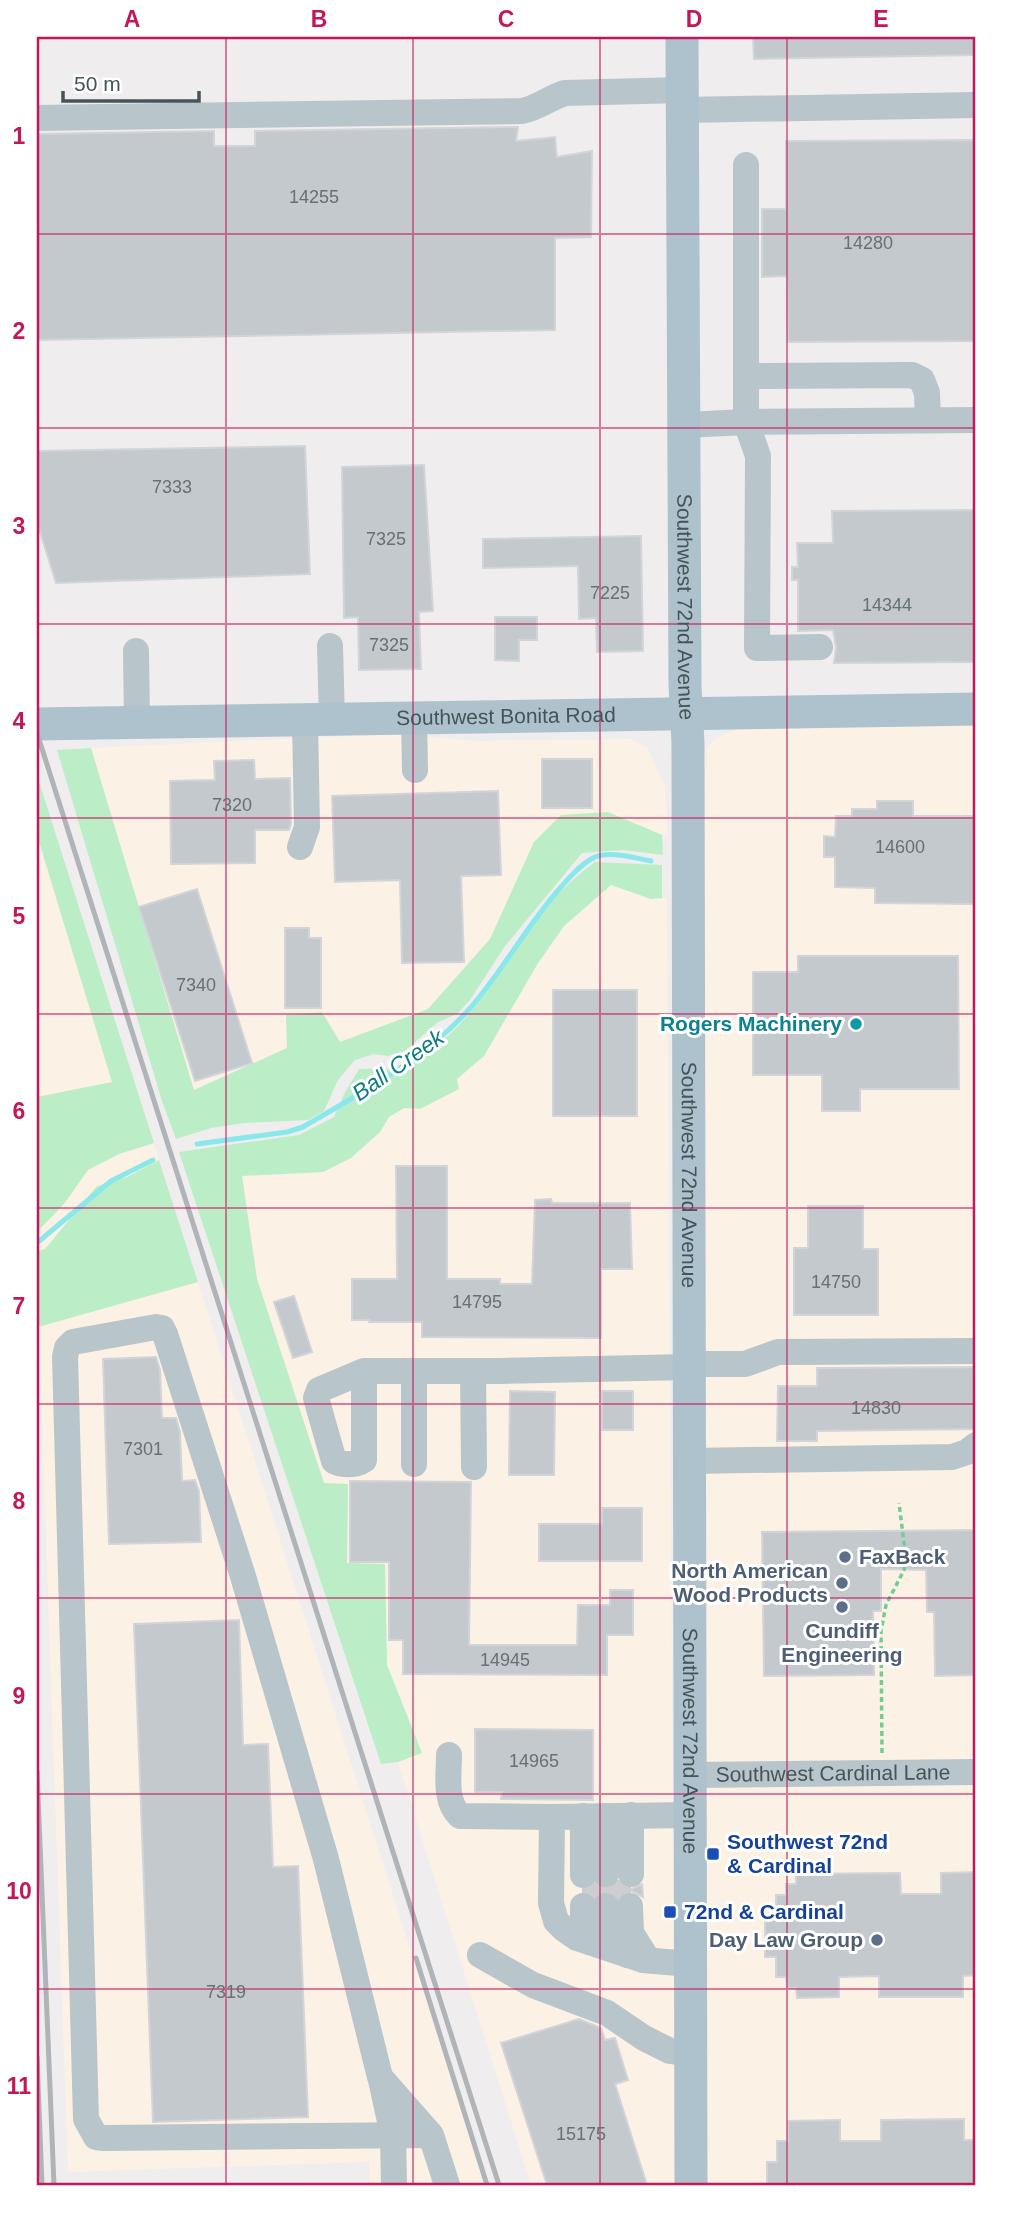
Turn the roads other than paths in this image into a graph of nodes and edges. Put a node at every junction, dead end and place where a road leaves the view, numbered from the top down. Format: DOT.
graph roads {
  1 [pos="682,37"];
  2 [pos="682,100"];
  3 [pos="976,105"];
  4 [pos="37,118"];
  5 [pos="746,165"];
  6 [pos="746,376"];
  7 [pos="929,420"];
  8 [pos="976,420"];
  9 [pos="746,422"];
  10 [pos="685,425"];
  11 [pos="330,646"];
  12 [pos="820,647"];
  13 [pos="136,651"];
  14 [pos="976,709"];
  15 [pos="687,715"];
  16 [pos="414,719"];
  17 [pos="318,720"];
  18 [pos="37,723"];
  19 [pos="137,723"];
  20 [pos="415,770"];
  21 [pos="300,847"];
  22 [pos="976,1351"];
  23 [pos="689,1365"];
  24 [pos="364,1371"];
  25 [pos="414,1371"];
  26 [pos="473,1371"];
  27 [pos="976,1446"];
  28 [pos="689,1461"];
  29 [pos="414,1464"];
  30 [pos="474,1466"];
  31 [pos="449,1755"];
  32 [pos="976,1772"];
  33 [pos="690,1774"];
  34 [pos="690,1815"];
  35 [pos="607,1816"];
  36 [pos="552,1817"];
  37 [pos="623,1953"];
  38 [pos="480,1955"];
  39 [pos="690,1964"];
  40 [pos="691,2054"];
  41 [pos="380,2077"];
  42 [pos="430,2134"];
  43 [pos="393,2135"];
  44 [pos="394,2185"];
  45 [pos="447,2185"];
  46 [pos="691,2185"];
  1 -- 2 [label="main road, Southwest 72nd Avenue"];
  2 -- 3 [label="street"];
  2 -- 4 [label="street"];
  2 -- 10 [label="main road, Southwest 72nd Avenue"];
  5 -- 6 [label="street"];
  6 -- 7 [label="street"];
  6 -- 9 [label="street"];
  7 -- 8 [label="street"];
  7 -- 9 [label="street"];
  9 -- 10 [label="street"];
  9 -- 12 [label="street"];
  10 -- 15 [label="main road, Southwest 72nd Avenue"];
  11 -- 17 [label="street"];
  13 -- 19 [label="street"];
  14 -- 15 [label="main road, Southwest Bonita Road"];
  15 -- 16 [label="main road, Southwest Bonita Road"];
  15 -- 23 [label="main road, Southwest 72nd Avenue"];
  16 -- 17 [label="main road, Southwest Bonita Road"];
  16 -- 20 [label="street"];
  17 -- 19 [label="main road, Southwest Bonita Road"];
  17 -- 21 [label="street"];
  18 -- 19 [label="main road, Southwest Bonita Road"];
  22 -- 23 [label="street"];
  23 -- 26 [label="street"];
  23 -- 28 [label="main road, Southwest 72nd Avenue"];
  24 -- 25 [label="street"];
  25 -- 26 [label="street"];
  25 -- 29 [label="street"];
  26 -- 30 [label="street"];
  27 -- 28 [label="street"];
  28 -- 33 [label="main road, Southwest 72nd Avenue"];
  31 -- 36 [label="street"];
  32 -- 33 [label="street, Southwest Cardinal Lane"];
  33 -- 34 [label="main road, Southwest 72nd Avenue"];
  34 -- 35 [label="street"];
  34 -- 39 [label="main road, Southwest 72nd Avenue"];
  35 -- 35 [label="street"];
  35 -- 36 [label="street"];
  36 -- 37 [label="street"];
  37 -- 37 [label="street"];
  37 -- 39 [label="street"];
  38 -- 40 [label="street"];
  39 -- 40 [label="main road, Southwest 72nd Avenue"];
  40 -- 46 [label="main road, Southwest 72nd Avenue"];
  41 -- 42 [label="street"];
  41 -- 43 [label="street"];
  41 -- 43 [label="street"];
  42 -- 43 [label="street"];
  42 -- 45 [label="street"];
  43 -- 44 [label="street"];
}
